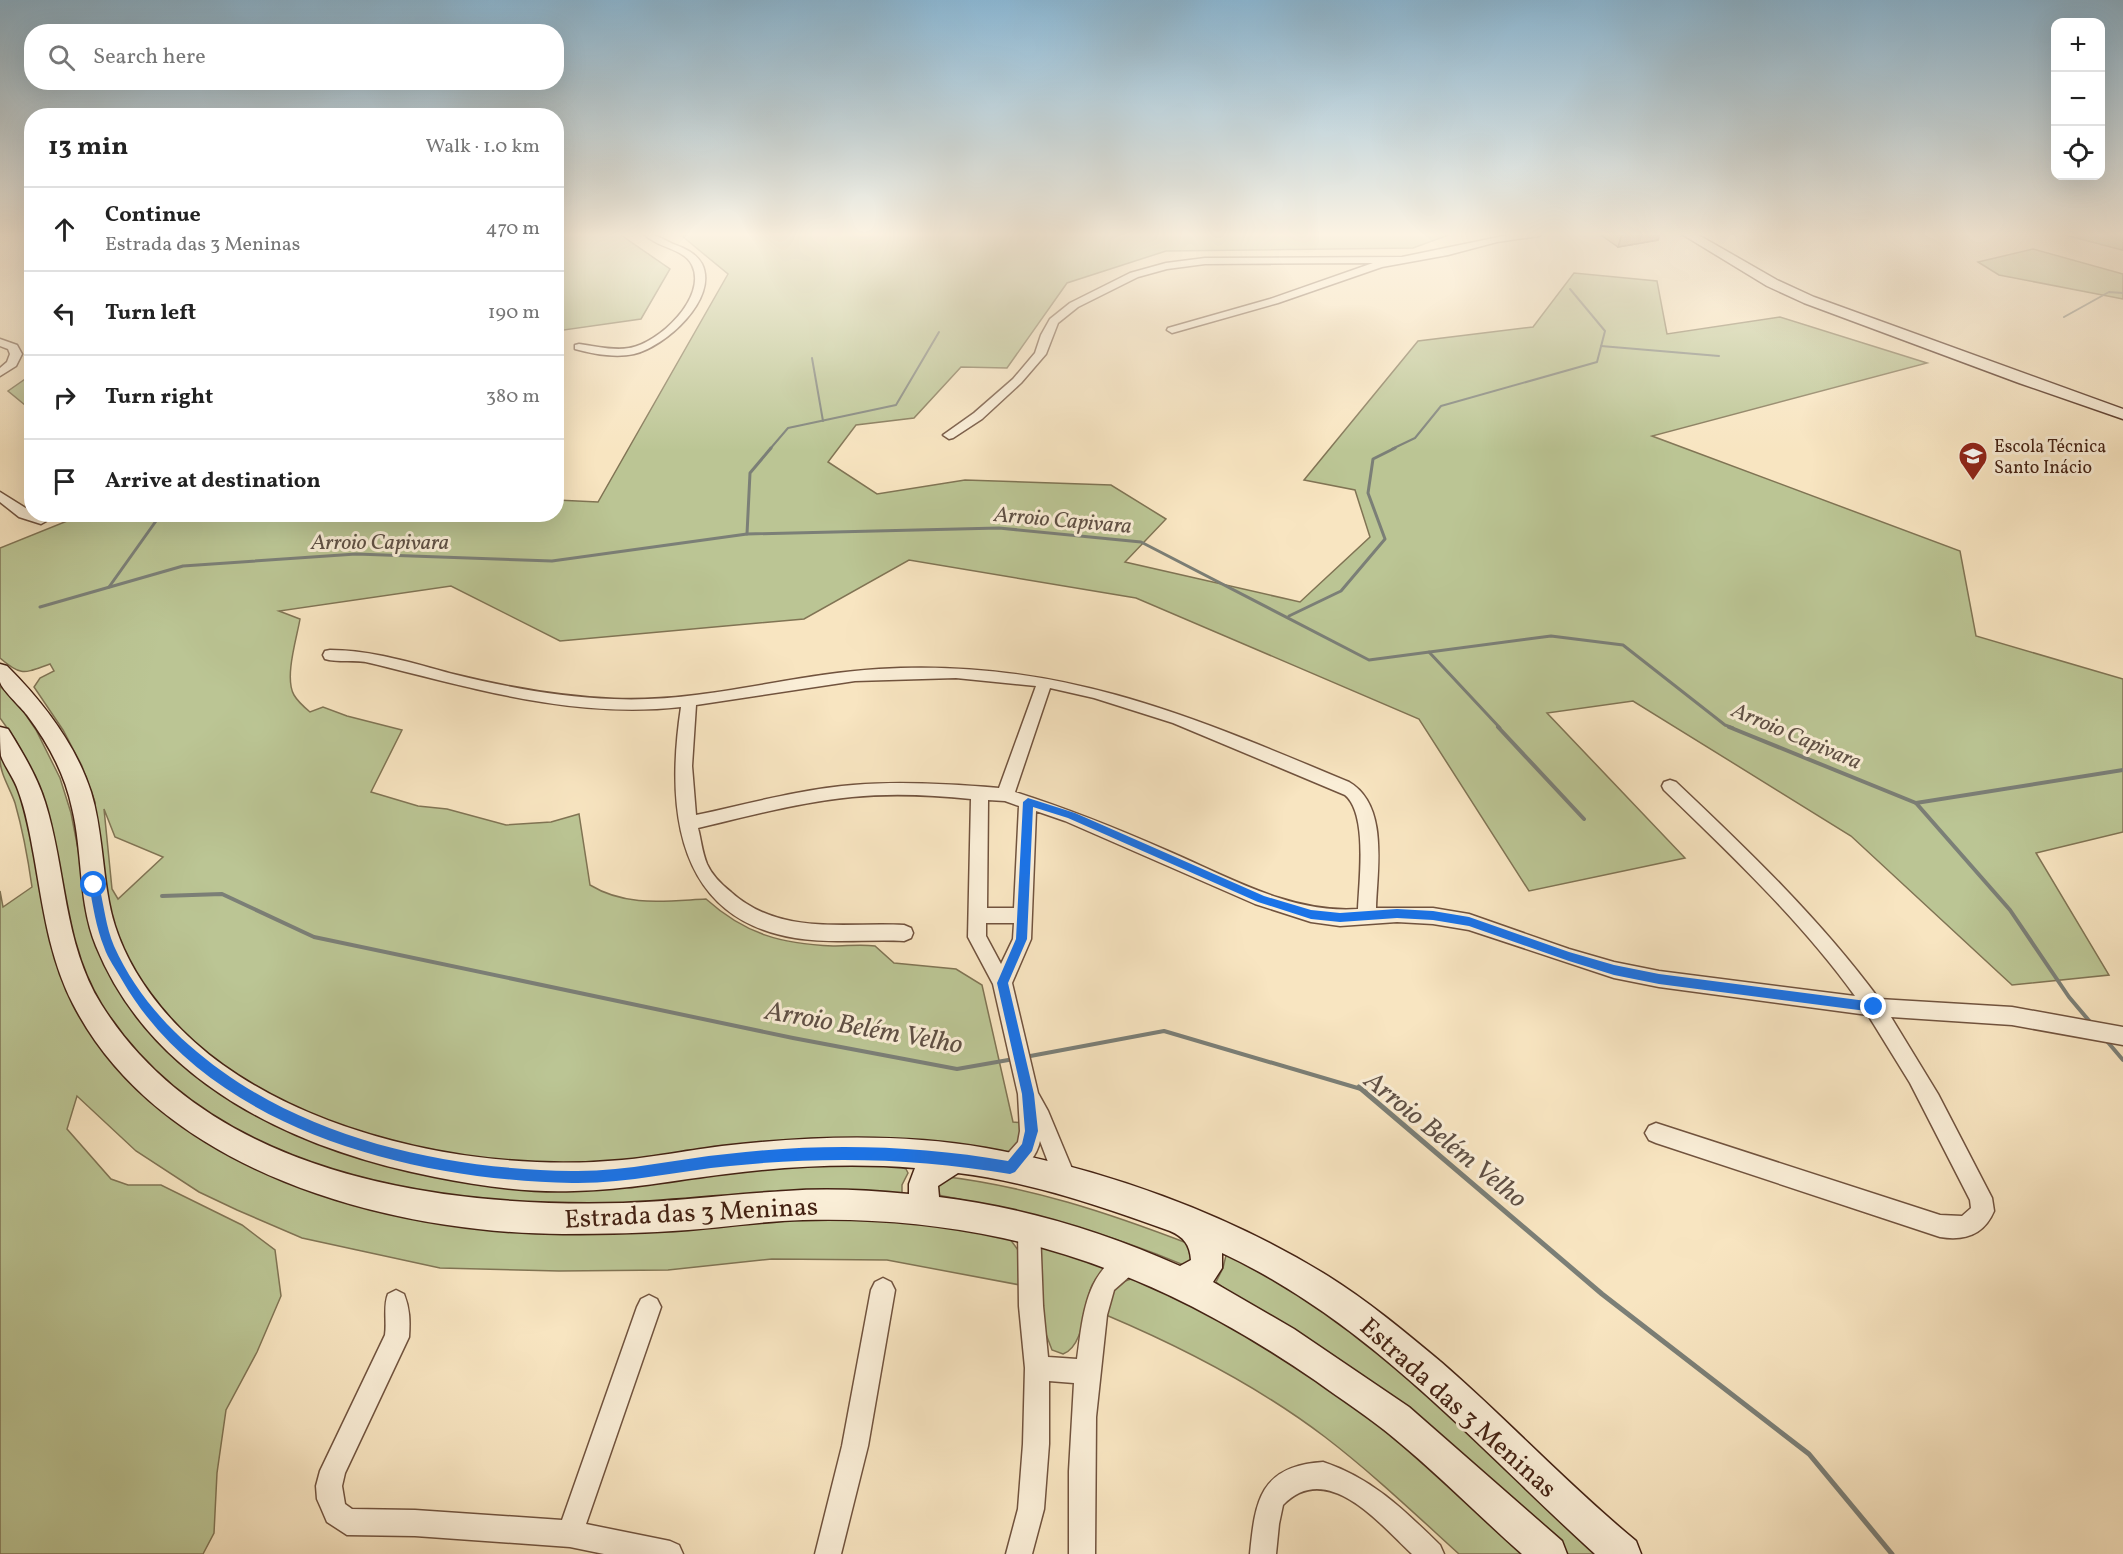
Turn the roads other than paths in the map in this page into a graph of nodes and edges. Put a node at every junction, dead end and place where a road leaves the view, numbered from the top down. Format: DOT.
graph roads {
  1 [pos="692,306"];
  2 [pos="1072,306"];
  3 [pos="1258,306"];
  4 [pos="1824,306"];
  5 [pos="1172,330"];
  6 [pos="0,342"];
  7 [pos="579,347"];
  8 [pos="0,373"];
  9 [pos="2123,414"];
  10 [pos="949,435"];
  11 [pos="0,496"];
  12 [pos="24,514"];
  13 [pos="330,655"];
  14 [pos="0,671"];
  15 [pos="1044,682"];
  16 [pos="689,702"];
  17 [pos="0,735"];
  18 [pos="1670,786"];
  19 [pos="980,792"];
  20 [pos="1005,795"];
  21 [pos="1028,802"];
  22 [pos="689,823"];
  23 [pos="1023,915"];
  24 [pos="977,916"];
  25 [pos="1367,916"];
  26 [pos="904,933"];
  27 [pos="1002,983"];
  28 [pos="1874,1007"];
  29 [pos="2123,1036"];
  30 [pos="1028,1094"];
  31 [pos="1656,1133"];
  32 [pos="957,1158"];
  33 [pos="1010,1167"];
  34 [pos="1067,1183"];
  35 [pos="928,1212"];
  36 [pos="1194,1227"];
  37 [pos="1029,1229"];
  38 [pos="1130,1261"];
  39 [pos="1180,1282"];
  40 [pos="883,1290"];
  41 [pos="396,1302"];
  42 [pos="649,1307"];
  43 [pos="1037,1368"];
  44 [pos="1087,1372"];
  45 [pos="570,1534"];
  46 [pos="670,1554"];
  47 [pos="828,1554"];
  48 [pos="1018,1554"];
  49 [pos="1082,1554"];
  50 [pos="1263,1554"];
  51 [pos="1431,1554"];
  52 [pos="1549,1554"];
  53 [pos="1623,1554"];
  1 -- 7 [label="street"];
  2 -- 10 [label="street"];
  3 -- 5 [label="street"];
  4 -- 9 [label="main road"];
  6 -- 8 [label="street"];
  11 -- 12 [label="street"];
  13 -- 16 [label="street"];
  14 -- 32 [label="main road, Estrada das 3 Meninas"];
  15 -- 16 [label="street"];
  15 -- 20 [label="street"];
  15 -- 25 [label="street"];
  16 -- 22 [label="street"];
  17 -- 35 [label="main road, Estrada das 3 Meninas"];
  18 -- 28 [label="street"];
  19 -- 20 [label="street"];
  19 -- 22 [label="street"];
  19 -- 24 [label="street"];
  20 -- 21 [label="street"];
  21 -- 23 [label="street"];
  21 -- 25 [label="street"];
  22 -- 26 [label="street"];
  23 -- 24 [label="street"];
  23 -- 27 [label="street"];
  24 -- 27 [label="street"];
  25 -- 28 [label="street"];
  27 -- 30 [label="street"];
  28 -- 29 [label="street"];
  28 -- 31 [label="street"];
  30 -- 33 [label="street"];
  30 -- 34 [label="street"];
  32 -- 33 [label="main road, Estrada das 3 Meninas"];
  32 -- 35 [label="main road"];
  33 -- 34 [label="main road, Estrada das 3 Meninas"];
  34 -- 36 [label="main road, Estrada das 3 Meninas"];
  35 -- 37 [label="main road, Estrada das 3 Meninas"];
  36 -- 39 [label="main road"];
  36 -- 53 [label="main road, Estrada das 3 Meninas"];
  37 -- 38 [label="main road, Estrada das 3 Meninas"];
  37 -- 43 [label="street"];
  38 -- 39 [label="main road, Estrada das 3 Meninas"];
  38 -- 44 [label="street"];
  39 -- 52 [label="main road, Estrada das 3 Meninas"];
  40 -- 47 [label="street"];
  41 -- 45 [label="street"];
  42 -- 45 [label="street"];
  43 -- 44 [label="street"];
  43 -- 48 [label="street"];
  44 -- 49 [label="street"];
  45 -- 46 [label="street"];
  50 -- 51 [label="street"];
}
